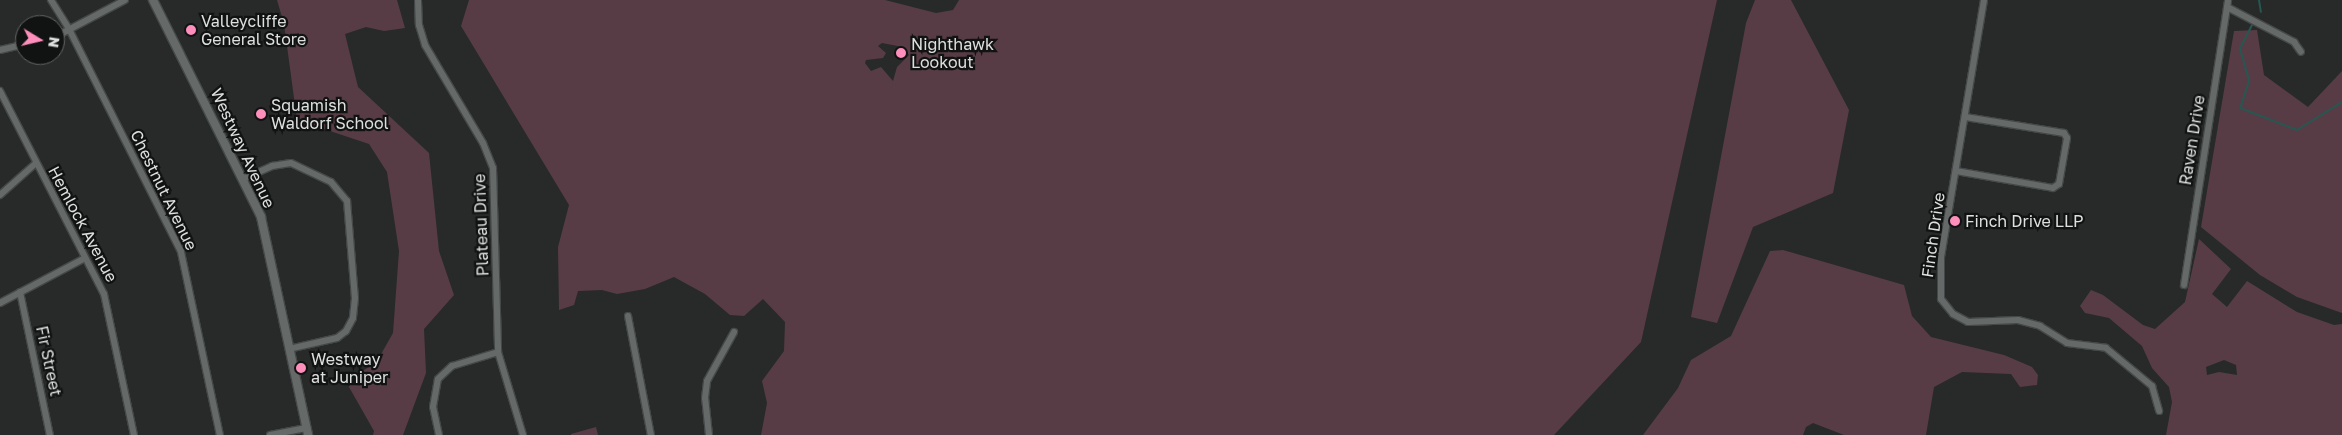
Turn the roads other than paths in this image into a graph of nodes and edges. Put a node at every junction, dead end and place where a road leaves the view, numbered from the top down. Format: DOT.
graph roads {
  1 [pos="51,0"];
  2 [pos="125,0"];
  3 [pos="153,0"];
  4 [pos="418,0"];
  5 [pos="1984,0"];
  6 [pos="2228,4"];
  7 [pos="70,31"];
  8 [pos="65,33"];
  9 [pos="15,46"];
  10 [pos="0,50"];
  11 [pos="2301,52"];
  12 [pos="0,91"];
  13 [pos="1965,117"];
  14 [pos="36,163"];
  15 [pos="1956,171"];
  16 [pos="243,179"];
  17 [pos="0,195"];
  18 [pos="86,258"];
  19 [pos="2184,285"];
  20 [pos="20,292"];
  21 [pos="0,303"];
  22 [pos="628,316"];
  23 [pos="734,332"];
  24 [pos="289,349"];
  25 [pos="498,352"];
  26 [pos="2159,411"];
  27 [pos="308,431"];
  28 [pos="50,435"];
  29 [pos="134,435"];
  30 [pos="220,435"];
  31 [pos="270,435"];
  32 [pos="439,435"];
  33 [pos="522,435"];
  34 [pos="651,435"];
  35 [pos="709,435"];
  1 -- 7 [label="street, Chestnut Avenue"];
  2 -- 7 [label="street"];
  3 -- 16 [label="street, Westway Avenue"];
  4 -- 25 [label="street, Plateau Drive"];
  5 -- 13 [label="street, Finch Drive"];
  6 -- 11 [label="street"];
  6 -- 19 [label="street, Raven Drive"];
  7 -- 8 [label="street"];
  7 -- 30 [label="street, Chestnut Avenue"];
  9 -- 10 [label="street"];
  12 -- 14 [label="street, Hemlock Avenue"];
  13 -- 15 [label="street, Finch Drive"];
  13 -- 15 [label="street"];
  14 -- 17 [label="street"];
  14 -- 18 [label="street, Hemlock Avenue"];
  15 -- 26 [label="street, Finch Drive"];
  16 -- 24 [label="street, Westway Avenue"];
  16 -- 24 [label="street"];
  18 -- 20 [label="street"];
  18 -- 29 [label="street, Hemlock Avenue"];
  20 -- 21 [label="street"];
  20 -- 28 [label="street, Fir Street"];
  22 -- 34 [label="street"];
  23 -- 35 [label="street"];
  24 -- 27 [label="street, Westway Avenue"];
  25 -- 32 [label="street"];
  25 -- 33 [label="street, Plateau Drive"];
  27 -- 31 [label="street"];
}
